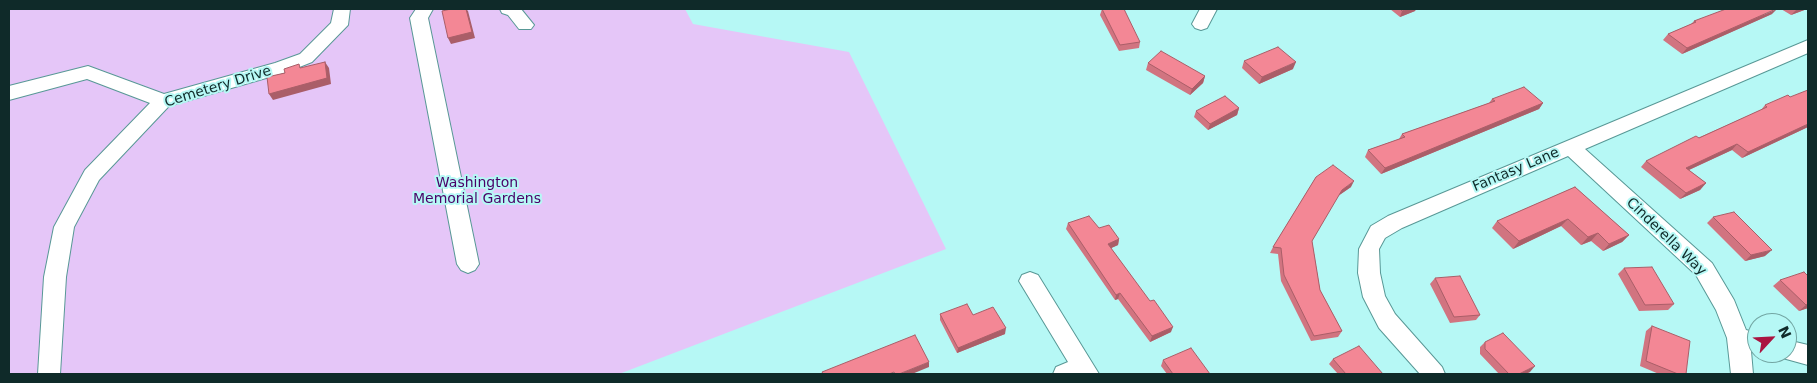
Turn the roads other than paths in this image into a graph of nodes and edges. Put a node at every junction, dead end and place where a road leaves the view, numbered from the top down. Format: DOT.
graph roads {
  1 [pos="342,9"];
  2 [pos="424,9"];
  3 [pos="508,9"];
  4 [pos="525,25"];
  5 [pos="1808,46"];
  6 [pos="9,93"];
  7 [pos="164,101"];
  8 [pos="1570,147"];
  9 [pos="468,264"];
  10 [pos="1030,281"];
  11 [pos="1747,338"];
  12 [pos="1747,346"];
  13 [pos="1078,371"];
  14 [pos="49,374"];
  15 [pos="1434,374"];
  16 [pos="1742,374"];
  1 -- 7 [label="street, Cemetery Drive"];
  2 -- 9 [label="street"];
  3 -- 4 [label="street"];
  5 -- 8 [label="street, Fantasy Lane"];
  6 -- 7 [label="street"];
  7 -- 14 [label="street, Cemetery Drive"];
  8 -- 11 [label="street, Cinderella Way"];
  8 -- 15 [label="street, Fantasy Lane"];
  10 -- 13 [label="street"];
  12 -- 16 [label="street, Cinderella Way"];
}
